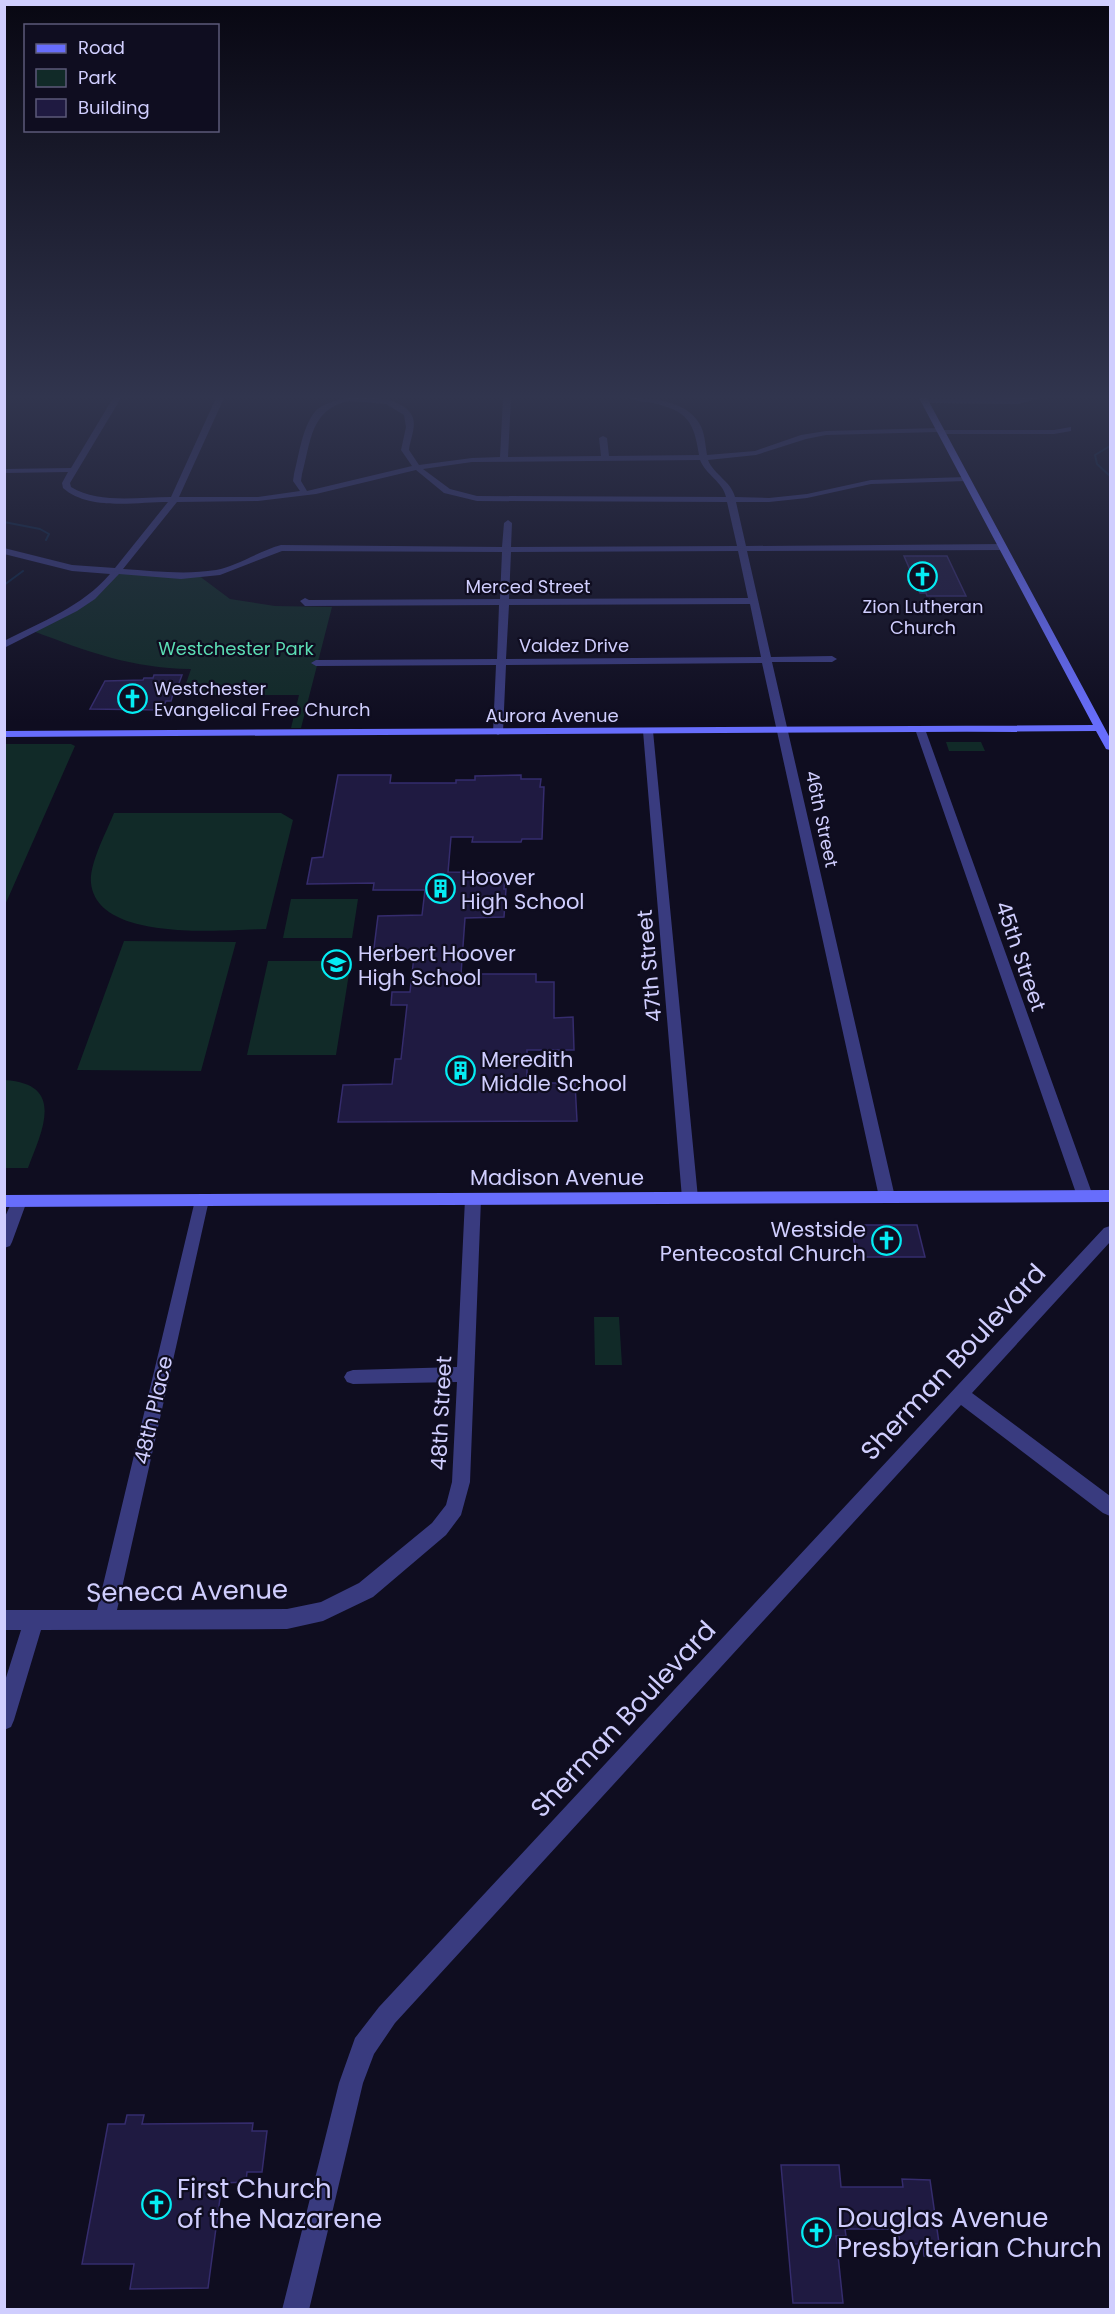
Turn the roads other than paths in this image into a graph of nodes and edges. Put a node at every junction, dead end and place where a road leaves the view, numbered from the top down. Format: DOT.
graph roads {
  1 [pos="170,506"];
  2 [pos="732,506"];
  3 [pos="981,506"];
  4 [pos="508,523"];
  5 [pos="1003,547"];
  6 [pos="507,549"];
  7 [pos="743,549"];
  8 [pos="4,551"];
  9 [pos="117,572"];
  10 [pos="305,601"];
  11 [pos="754,601"];
  12 [pos="504,602"];
  13 [pos="4,645"];
  14 [pos="831,659"];
  15 [pos="768,660"];
  16 [pos="501,662"];
  17 [pos="316,663"];
  18 [pos="1100,728"];
  19 [pos="920,729"];
  20 [pos="784,730"];
  21 [pos="648,731"];
  22 [pos="498,732"];
  23 [pos="4,734"];
  24 [pos="1110,747"];
  25 [pos="1085,1196"];
  26 [pos="1110,1196"];
  27 [pos="887,1197"];
  28 [pos="690,1198"];
  29 [pos="473,1199"];
  30 [pos="201,1200"];
  31 [pos="12,1201"];
  32 [pos="1110,1232"];
  33 [pos="4,1242"];
  34 [pos="466,1374"];
  35 [pos="353,1377"];
  36 [pos="960,1394"];
  37 [pos="1110,1507"];
  38 [pos="366,1590"];
  39 [pos="105,1619"];
  40 [pos="4,1620"];
  41 [pos="34,1620"];
  42 [pos="4,1720"];
  43 [pos="295,2310"];
  1 -- 9 [label="street"];
  2 -- 7 [label="street, 46th Street"];
  3 -- 5 [label="street"];
  4 -- 6 [label="street"];
  5 -- 7 [label="street"];
  5 -- 18 [label="street"];
  6 -- 7 [label="street"];
  6 -- 9 [label="street"];
  6 -- 12 [label="street"];
  7 -- 11 [label="street, 46th Street"];
  8 -- 9 [label="street"];
  9 -- 13 [label="street"];
  10 -- 12 [label="street, Merced Street"];
  11 -- 12 [label="street, Merced Street"];
  11 -- 15 [label="street, 46th Street"];
  12 -- 16 [label="street"];
  14 -- 15 [label="street, Valdez Drive"];
  15 -- 16 [label="street, Valdez Drive"];
  15 -- 20 [label="street, 46th Street"];
  16 -- 17 [label="street, Valdez Drive"];
  16 -- 22 [label="street"];
  18 -- 19 [label="street, Aurora Avenue"];
  18 -- 24 [label="street"];
  19 -- 20 [label="street, Aurora Avenue"];
  19 -- 25 [label="street, 45th Street"];
  20 -- 21 [label="street, Aurora Avenue"];
  20 -- 27 [label="street, 46th Street"];
  21 -- 22 [label="street, Aurora Avenue"];
  21 -- 28 [label="street, 47th Street"];
  22 -- 23 [label="street, Aurora Avenue"];
  25 -- 26 [label="street, Madison Avenue"];
  25 -- 27 [label="street, Madison Avenue"];
  27 -- 28 [label="street, Madison Avenue"];
  28 -- 29 [label="street, Madison Avenue"];
  29 -- 30 [label="street, Madison Avenue"];
  29 -- 34 [label="street, 48th Street"];
  30 -- 31 [label="street, Madison Avenue"];
  30 -- 39 [label="street, 48th Place"];
  31 -- 33 [label="street"];
  32 -- 36 [label="street, Sherman Boulevard"];
  34 -- 35 [label="street"];
  34 -- 38 [label="street, 48th Street"];
  36 -- 37 [label="street"];
  36 -- 43 [label="street, Sherman Boulevard"];
  38 -- 39 [label="street, Seneca Avenue"];
  39 -- 41 [label="street, Seneca Avenue"];
  40 -- 41 [label="street, Seneca Avenue"];
  41 -- 42 [label="street"];
}
